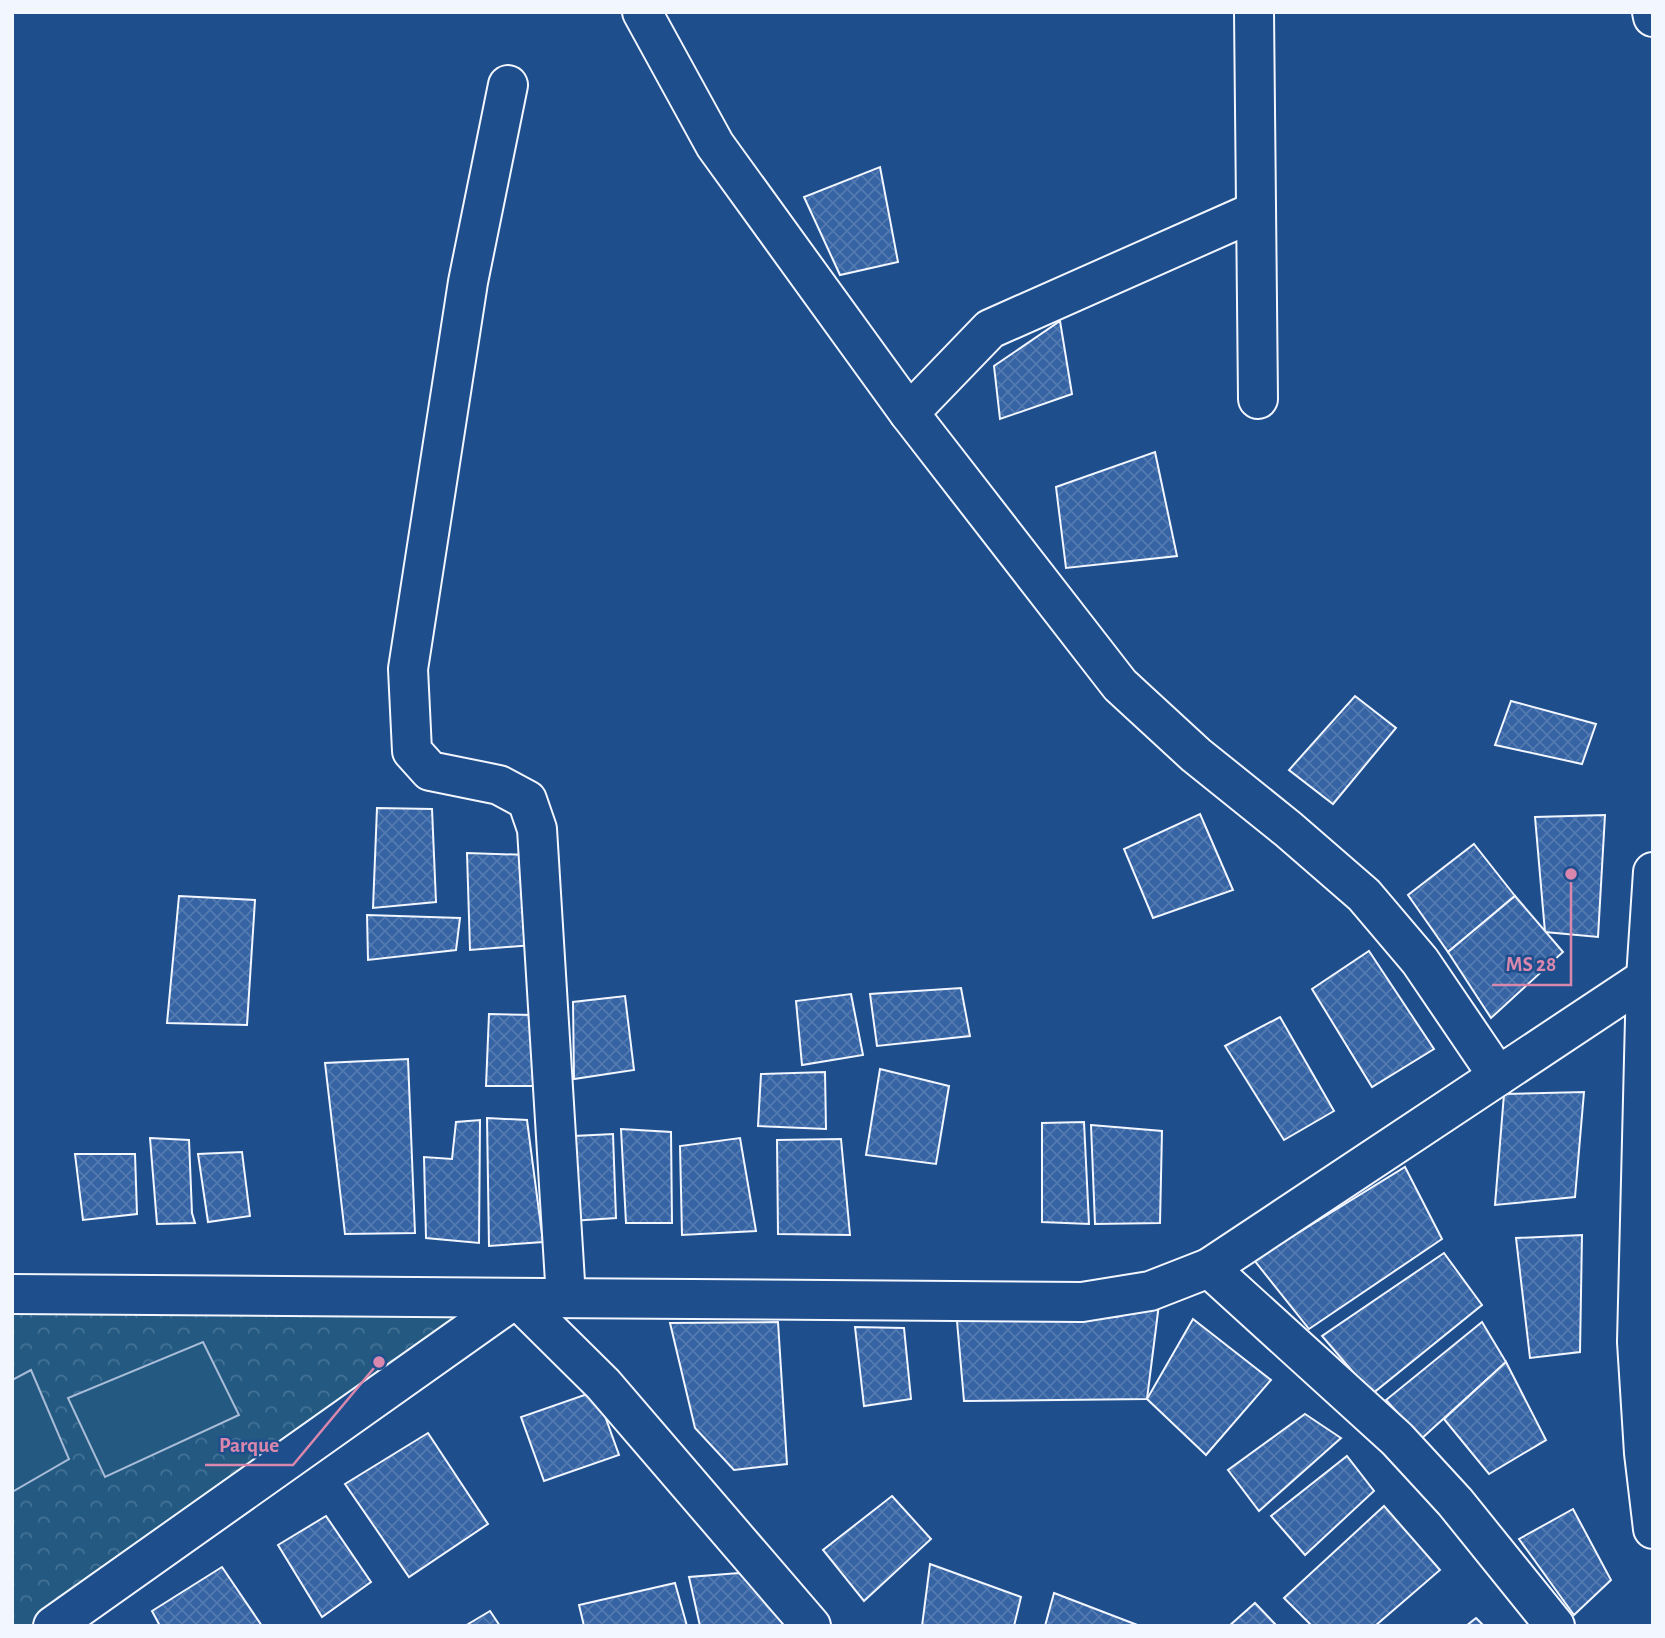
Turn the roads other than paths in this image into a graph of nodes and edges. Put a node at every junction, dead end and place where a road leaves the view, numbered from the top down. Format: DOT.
graph roads {
  1 [pos="642,12"];
  2 [pos="1254,12"];
  3 [pos="508,85"];
  4 [pos="1256,211"];
  5 [pos="1258,399"];
  6 [pos="909,413"];
  7 [pos="1652,888"];
  8 [pos="1646,978"];
  9 [pos="1498,1076"];
  10 [pos="1209,1268"];
  11 [pos="12,1294"];
  12 [pos="516,1298"];
  13 [pos="566,1298"];
  14 [pos="1653,1529"];
  15 [pos="53,1626"];
  16 [pos="811,1626"];
  17 [pos="1555,1626"];
  1 -- 6 [label="street"];
  2 -- 4 [label="street"];
  3 -- 13 [label="street"];
  4 -- 5 [label="street"];
  4 -- 6 [label="street"];
  6 -- 9 [label="street"];
  7 -- 8 [label="street"];
  8 -- 9 [label="street"];
  8 -- 14 [label="street"];
  9 -- 10 [label="street"];
  10 -- 13 [label="street"];
  10 -- 17 [label="street"];
  11 -- 12 [label="street"];
  12 -- 13 [label="street"];
  12 -- 15 [label="street"];
  12 -- 16 [label="street"];
}
